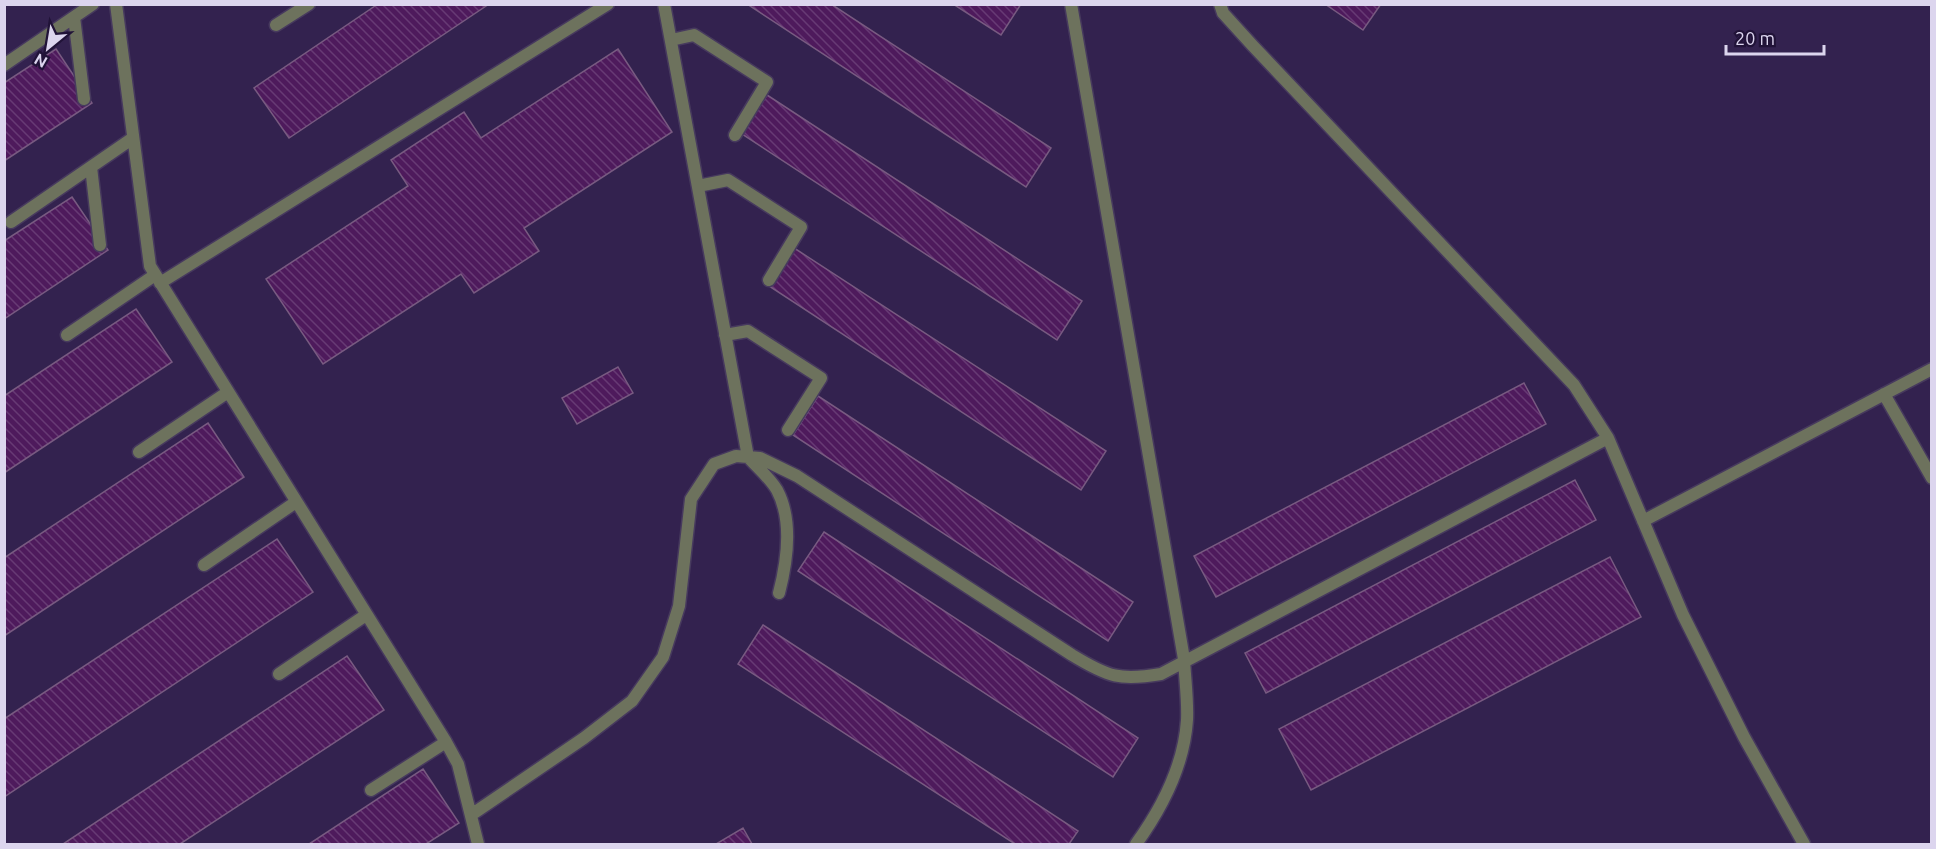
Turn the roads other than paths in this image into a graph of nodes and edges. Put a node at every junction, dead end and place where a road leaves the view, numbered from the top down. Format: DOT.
graph roads {
  1 [pos="93,4"];
  2 [pos="117,4"];
  3 [pos="309,4"];
  4 [pos="608,4"];
  5 [pos="664,4"];
  6 [pos="1071,4"];
  7 [pos="1220,4"];
  8 [pos="74,17"];
  9 [pos="276,25"];
  10 [pos="671,40"];
  11 [pos="4,65"];
  12 [pos="84,99"];
  13 [pos="735,135"];
  14 [pos="133,138"];
  15 [pos="92,167"];
  16 [pos="698,186"];
  17 [pos="11,222"];
  18 [pos="100,245"];
  19 [pos="158,279"];
  20 [pos="769,280"];
  21 [pos="67,335"];
  22 [pos="726,335"];
  23 [pos="1932,369"];
  24 [pos="228,392"];
  25 [pos="1884,394"];
  26 [pos="789,430"];
  27 [pos="1608,438"];
  28 [pos="139,452"];
  29 [pos="748,457"];
  30 [pos="1932,478"];
  31 [pos="296,502"];
  32 [pos="1643,521"];
  33 [pos="204,565"];
  34 [pos="779,593"];
  35 [pos="366,615"];
  36 [pos="1184,659"];
  37 [pos="279,674"];
  38 [pos="446,742"];
  39 [pos="371,790"];
  40 [pos="471,815"];
  41 [pos="478,844"];
  42 [pos="1136,844"];
  43 [pos="1804,844"];
  1 -- 8 [label="lane"];
  2 -- 14 [label="lane"];
  3 -- 9 [label="lane"];
  4 -- 19 [label="lane"];
  5 -- 10 [label="lane"];
  6 -- 36 [label="lane"];
  7 -- 27 [label="lane"];
  8 -- 11 [label="lane"];
  8 -- 12 [label="lane"];
  10 -- 13 [label="lane"];
  10 -- 16 [label="lane"];
  14 -- 15 [label="lane"];
  14 -- 19 [label="lane"];
  15 -- 17 [label="lane"];
  15 -- 18 [label="lane"];
  16 -- 20 [label="lane"];
  16 -- 22 [label="lane"];
  19 -- 21 [label="lane"];
  19 -- 24 [label="lane"];
  22 -- 26 [label="lane"];
  22 -- 29 [label="lane"];
  23 -- 25 [label="lane"];
  24 -- 28 [label="lane"];
  24 -- 31 [label="lane"];
  25 -- 30 [label="lane"];
  25 -- 32 [label="lane"];
  27 -- 32 [label="lane"];
  27 -- 36 [label="lane"];
  29 -- 34 [label="lane"];
  29 -- 36 [label="lane"];
  29 -- 40 [label="lane"];
  31 -- 33 [label="lane"];
  31 -- 35 [label="lane"];
  32 -- 43 [label="lane"];
  35 -- 37 [label="lane"];
  35 -- 38 [label="lane"];
  36 -- 42 [label="lane"];
  38 -- 39 [label="lane"];
  38 -- 40 [label="lane"];
  40 -- 41 [label="lane"];
}
